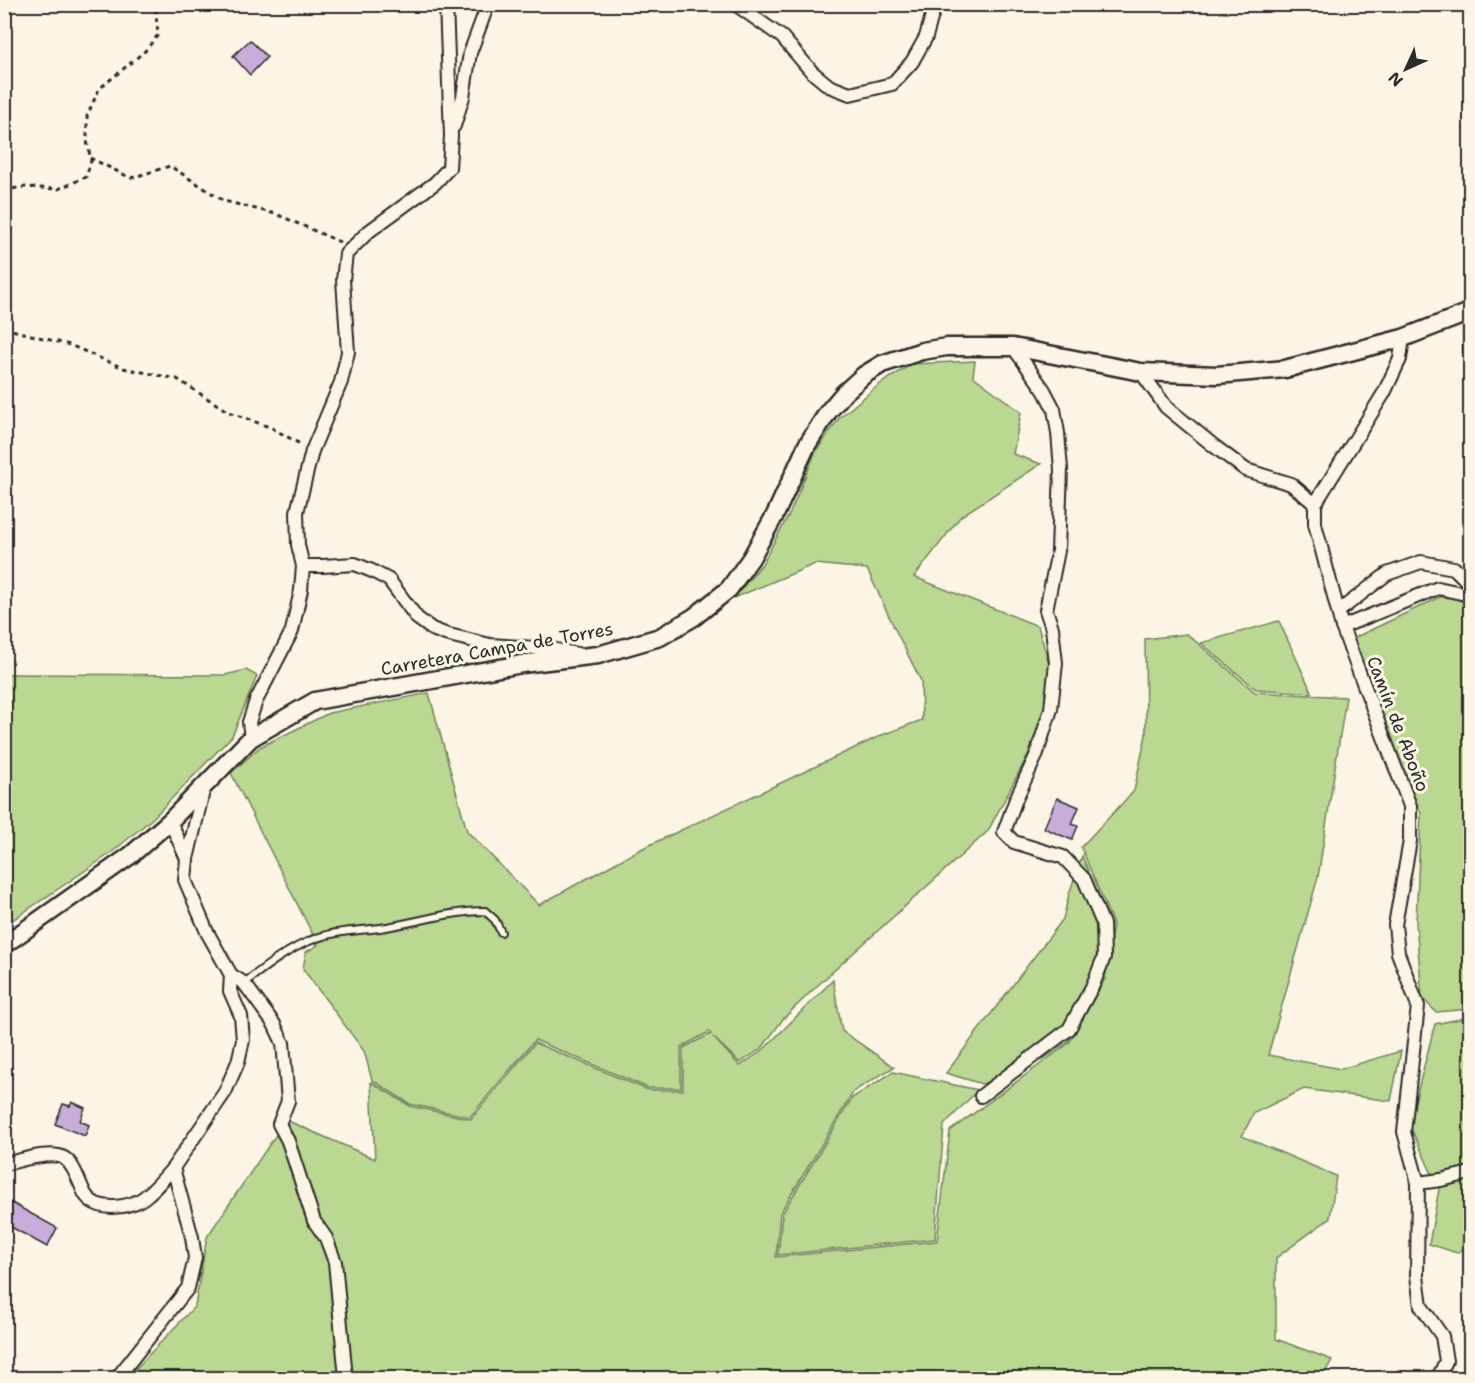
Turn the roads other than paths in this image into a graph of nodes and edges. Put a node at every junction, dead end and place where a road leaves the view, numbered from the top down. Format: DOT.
graph roads {
  1 [pos="446,4"];
  2 [pos="488,4"];
  3 [pos="735,4"];
  4 [pos="935,4"];
  5 [pos="451,136"];
  6 [pos="1470,312"];
  7 [pos="1470,329"];
  8 [pos="1403,338"];
  9 [pos="1013,347"];
  10 [pos="1470,351"];
  11 [pos="1141,372"];
  12 [pos="1315,504"];
  13 [pos="303,566"];
  14 [pos="1470,584"];
  15 [pos="1470,595"];
  16 [pos="1339,611"];
  17 [pos="1342,627"];
  18 [pos="586,656"];
  19 [pos="251,738"];
  20 [pos="205,785"];
  21 [pos="170,820"];
  22 [pos="187,859"];
  23 [pos="501,932"];
  24 [pos="4,945"];
  25 [pos="231,975"];
  26 [pos="244,983"];
  27 [pos="981,1096"];
  28 [pos="4,1164"];
  29 [pos="173,1168"];
  30 [pos="1470,1173"];
  31 [pos="1418,1183"];
  32 [pos="117,1378"];
  33 [pos="346,1378"];
  34 [pos="1438,1378"];
  1 -- 5 [label="street"];
  2 -- 5 [label="street"];
  3 -- 4 [label="street"];
  5 -- 13 [label="street"];
  6 -- 8 [label="street, Carretera Campa de Torres"];
  7 -- 10 [label="street"];
  8 -- 11 [label="street, Carretera Campa de Torres"];
  8 -- 12 [label="street"];
  9 -- 11 [label="street, Carretera Campa de Torres"];
  9 -- 18 [label="street, Carretera Campa de Torres"];
  9 -- 27 [label="street"];
  11 -- 12 [label="street"];
  12 -- 16 [label="street, Camín de Aboño"];
  13 -- 18 [label="street"];
  13 -- 19 [label="street"];
  14 -- 16 [label="street"];
  15 -- 17 [label="street"];
  16 -- 17 [label="street, Camín de Aboño"];
  17 -- 31 [label="street, Camín de Aboño"];
  18 -- 19 [label="street, Carretera Campa de Torres"];
  19 -- 20 [label="street, Carretera Campa de Torres"];
  20 -- 21 [label="street, Carretera Campa de Torres"];
  20 -- 22 [label="street"];
  21 -- 22 [label="street"];
  21 -- 24 [label="street, Carretera Campa de Torres"];
  22 -- 25 [label="street"];
  23 -- 26 [label="lane"];
  25 -- 26 [label="street"];
  25 -- 29 [label="street"];
  26 -- 33 [label="street"];
  28 -- 29 [label="street"];
  29 -- 32 [label="street"];
  30 -- 31 [label="street"];
  31 -- 34 [label="street, Camín de Aboño"];
}
